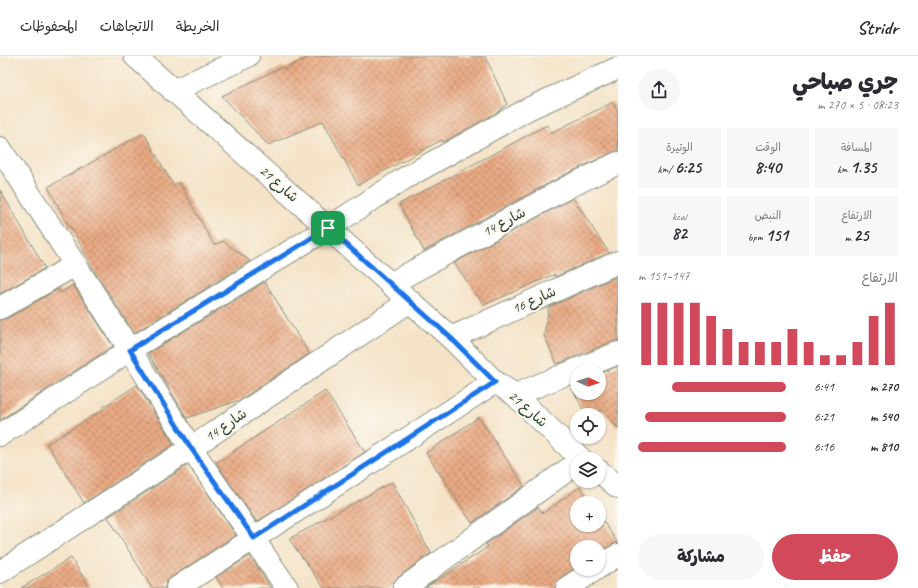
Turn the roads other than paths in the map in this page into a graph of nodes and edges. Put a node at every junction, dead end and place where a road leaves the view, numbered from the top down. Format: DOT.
graph roads {
  1 [pos="134,56"];
  2 [pos="248,56"];
  3 [pos="618,68"];
  4 [pos="173,91"];
  5 [pos="0,148"];
  6 [pos="618,163"];
  7 [pos="328,228"];
  8 [pos="618,262"];
  9 [pos="75,264"];
  10 [pos="390,284"];
  11 [pos="410,301"];
  12 [pos="0,308"];
  13 [pos="451,338"];
  14 [pos="130,350"];
  15 [pos="618,353"];
  16 [pos="495,382"];
  17 [pos="515,395"];
  18 [pos="0,435"];
  19 [pos="191,448"];
  20 [pos="574,452"];
  21 [pos="570,468"];
  22 [pos="254,538"];
  23 [pos="618,555"];
  24 [pos="606,563"];
  25 [pos="0,572"];
  26 [pos="585,576"];
  27 [pos="177,588"];
  28 [pos="287,588"];
  29 [pos="404,588"];
  30 [pos="567,588"];
  1 -- 4 [label="street, شارع 21"];
  2 -- 4 [label="street"];
  3 -- 7 [label="street"];
  4 -- 7 [label="street, شارع 21"];
  5 -- 9 [label="street"];
  6 -- 10 [label="street, شارع 14"];
  7 -- 10 [label="street, شارع 21"];
  7 -- 14 [label="street"];
  8 -- 13 [label="street, شارع 16"];
  9 -- 12 [label="street"];
  9 -- 14 [label="street"];
  10 -- 11 [label="street, شارع 21"];
  11 -- 13 [label="street, شارع 21"];
  11 -- 19 [label="street, شارع 14"];
  13 -- 16 [label="street, شارع 21"];
  14 -- 18 [label="street"];
  14 -- 19 [label="street"];
  15 -- 17 [label="street"];
  16 -- 17 [label="street, شارع 21"];
  16 -- 22 [label="street"];
  17 -- 20 [label="street, شارع 21"];
  19 -- 22 [label="street"];
  19 -- 25 [label="street, شارع 14"];
  21 -- 29 [label="street"];
  22 -- 27 [label="street"];
  22 -- 28 [label="street"];
  23 -- 24 [label="street"];
  26 -- 30 [label="street"];
}
